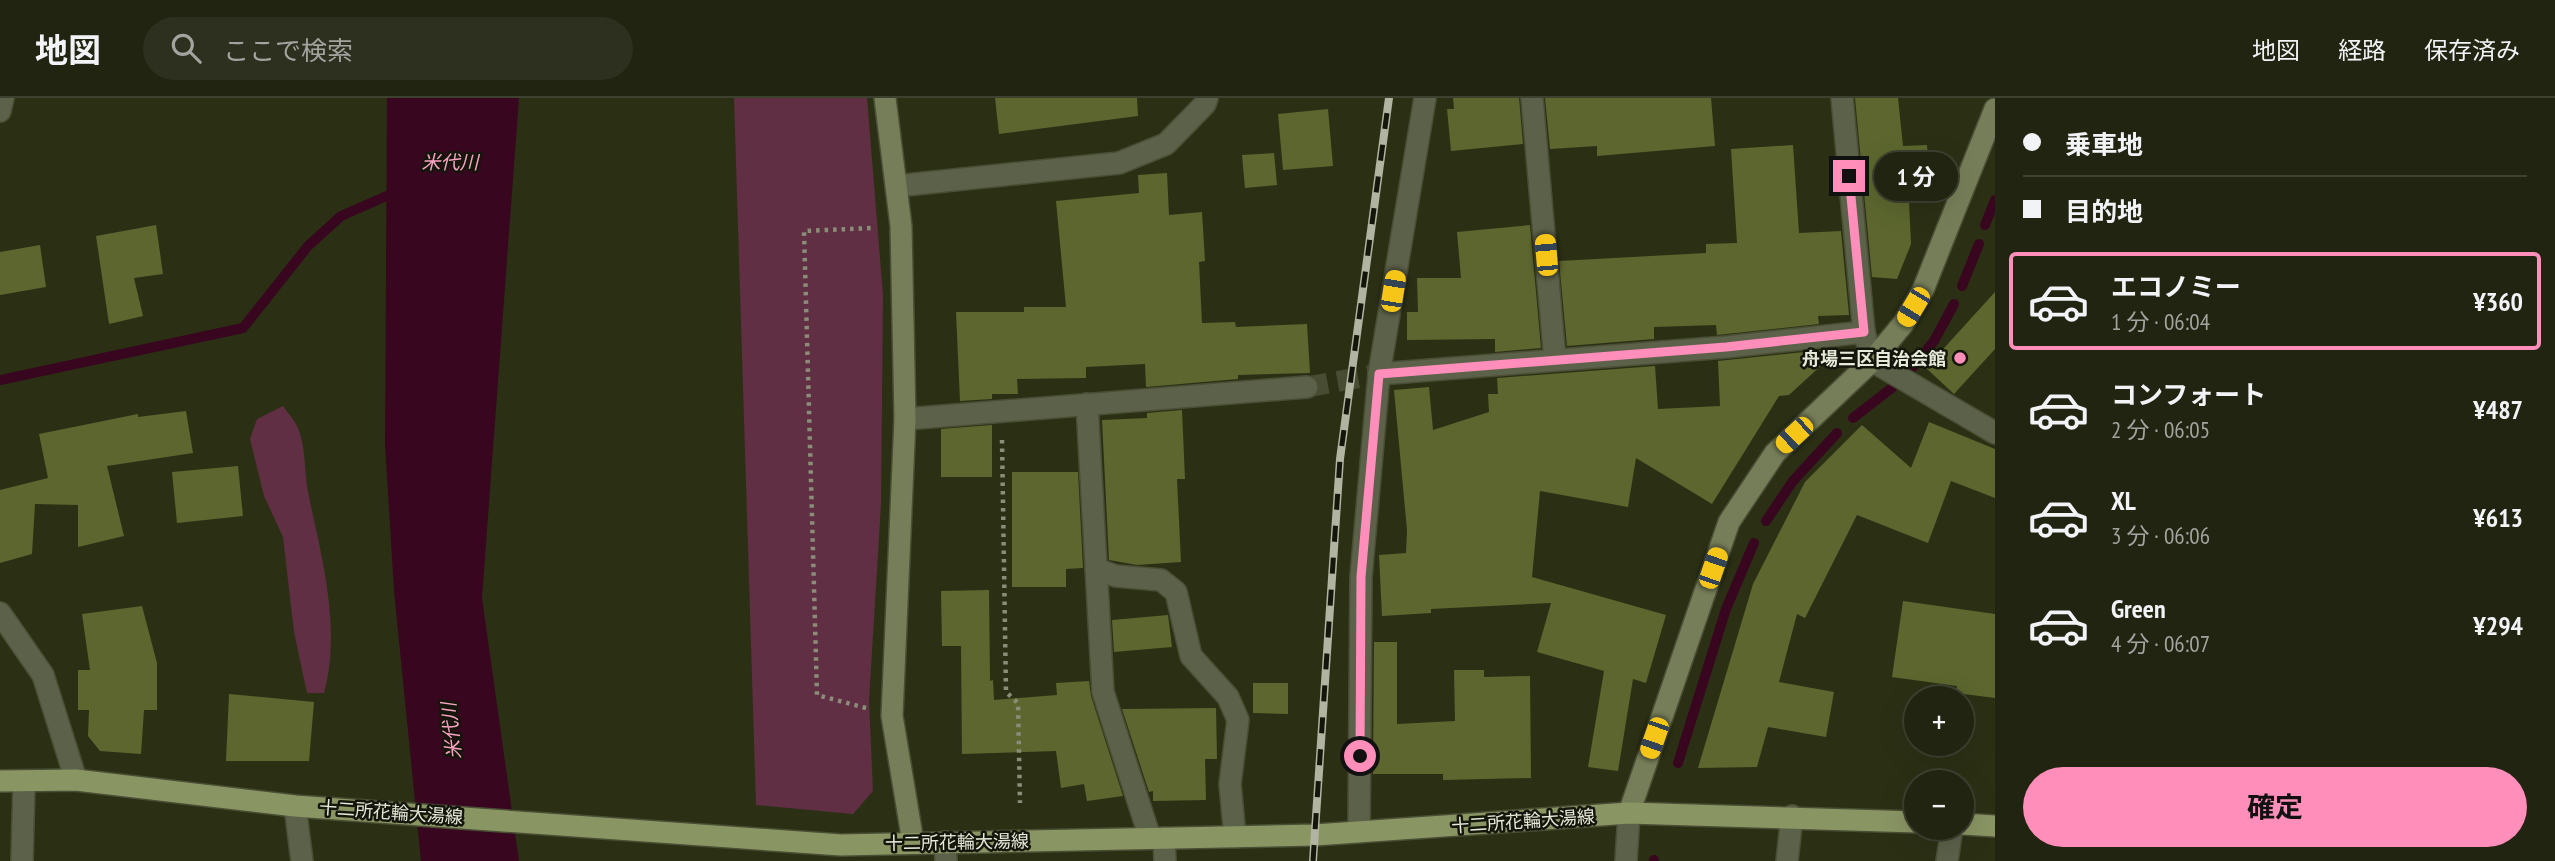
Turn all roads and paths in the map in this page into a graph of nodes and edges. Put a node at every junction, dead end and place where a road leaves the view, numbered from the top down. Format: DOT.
graph roads {
  1 [pos="3,98"];
  2 [pos="884,98"];
  3 [pos="1207,98"];
  4 [pos="1425,98"];
  5 [pos="1532,98"];
  6 [pos="1842,98"];
  7 [pos="1995,108"];
  8 [pos="0,111"];
  9 [pos="896,186"];
  10 [pos="901,226"];
  11 [pos="1864,332"];
  12 [pos="1555,360"];
  13 [pos="1872,361"];
  14 [pos="1379,374"];
  15 [pos="1307,387"];
  16 [pos="1087,404"];
  17 [pos="1002,411"];
  18 [pos="905,419"];
  19 [pos="1995,433"];
  20 [pos="1096,569"];
  21 [pos="0,614"];
  22 [pos="892,716"];
  23 [pos="76,780"];
  24 [pos="0,781"];
  25 [pos="24,783"];
  26 [pos="1020,803"];
  27 [pos="295,807"];
  28 [pos="1629,813"];
  29 [pos="1792,816"];
  30 [pos="1904,821"];
  31 [pos="1974,824"];
  32 [pos="1995,825"];
  33 [pos="1360,832"];
  34 [pos="1235,837"];
  35 [pos="1157,838"];
  36 [pos="1950,840"];
  37 [pos="913,842"];
  38 [pos="946,851"];
  39 [pos="22,861"];
  40 [pos="302,861"];
  41 [pos="1165,861"];
  42 [pos="1626,861"];
  43 [pos="1787,861"];
  44 [pos="1947,861"];
  1 -- 8 [label="street"];
  2 -- 9 [label="street"];
  3 -- 9 [label="street"];
  4 -- 14 [label="street"];
  5 -- 12 [label="street"];
  6 -- 11 [label="street"];
  7 -- 13 [label="street"];
  9 -- 10 [label="street"];
  10 -- 18 [label="street"];
  10 -- 22 [label="path"];
  11 -- 12 [label="street"];
  11 -- 13 [label="street"];
  12 -- 14 [label="street"];
  13 -- 19 [label="street"];
  13 -- 28 [label="street"];
  14 -- 33 [label="street"];
  15 -- 16 [label="street"];
  16 -- 17 [label="street"];
  16 -- 20 [label="street"];
  17 -- 18 [label="street"];
  17 -- 26 [label="path"];
  18 -- 22 [label="street"];
  20 -- 34 [label="street"];
  20 -- 35 [label="street"];
  21 -- 23 [label="street"];
  22 -- 37 [label="street"];
  23 -- 25 [label="main road, 十二所花輪大湯線"];
  23 -- 27 [label="main road, 十二所花輪大湯線"];
  24 -- 25 [label="main road, 十二所花輪大湯線"];
  25 -- 39 [label="street"];
  27 -- 37 [label="main road, 十二所花輪大湯線"];
  27 -- 40 [label="street"];
  28 -- 29 [label="main road, 十二所花輪大湯線"];
  28 -- 33 [label="main road, 十二所花輪大湯線"];
  28 -- 42 [label="street"];
  29 -- 30 [label="main road, 十二所花輪大湯線"];
  29 -- 43 [label="street"];
  31 -- 32 [label="main road"];
  33 -- 34 [label="main road, 十二所花輪大湯線"];
  34 -- 35 [label="main road, 十二所花輪大湯線"];
  35 -- 38 [label="main road, 十二所花輪大湯線"];
  35 -- 41 [label="street"];
  36 -- 44 [label="street"];
  37 -- 38 [label="main road, 十二所花輪大湯線"];
}
